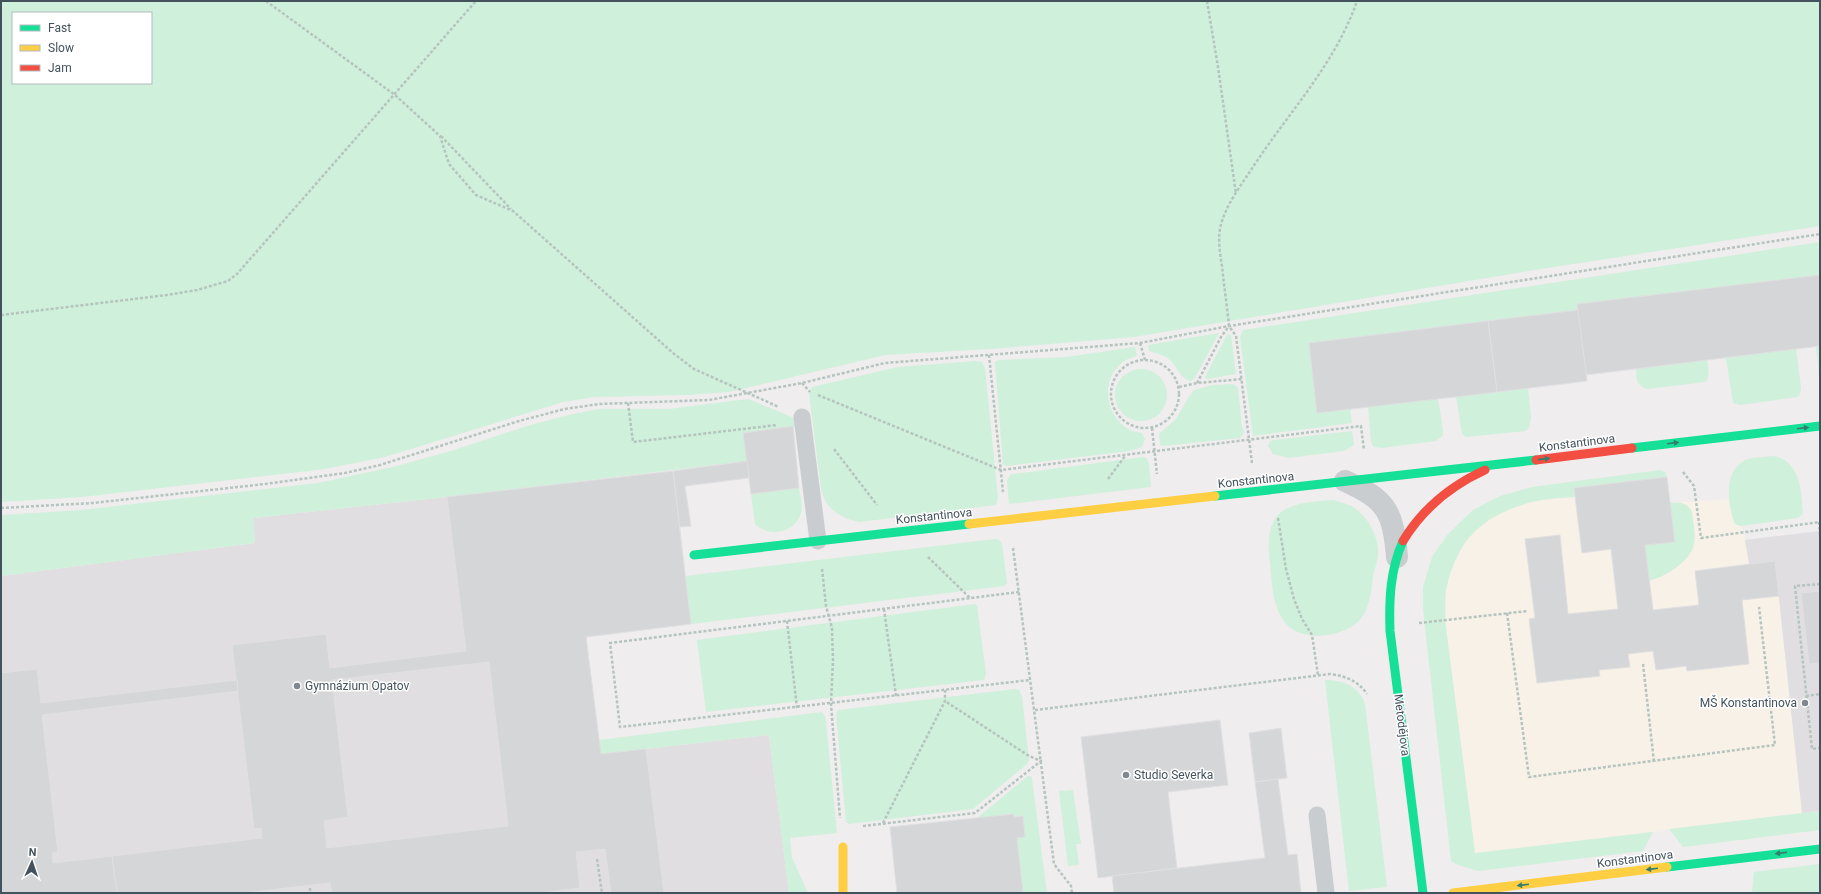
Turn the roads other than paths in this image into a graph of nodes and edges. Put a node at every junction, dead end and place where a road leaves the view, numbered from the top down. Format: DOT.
graph roads {
  1 [pos="802,417"];
  2 [pos="1820,426"];
  3 [pos="1506,463"];
  4 [pos="1345,481"];
  5 [pos="818,541"];
  6 [pos="694,555"];
  7 [pos="1397,556"];
  8 [pos="1317,815"];
  9 [pos="843,847"];
  10 [pos="1820,849"];
  11 [pos="843,893"];
  12 [pos="1326,893"];
  13 [pos="1423,893"];
  14 [pos="1453,893"];
  1 -- 5 [label="lane"];
  3 -- 2 [label="street, Konstantinova, one-way"];
  3 -- 4 [label="street, Konstantinova"];
  3 -- 7 [label="street, Metodějova"];
  4 -- 5 [label="street, Konstantinova"];
  4 -- 7 [label="street, Metodějova"];
  5 -- 6 [label="street, Konstantinova"];
  7 -- 13 [label="street, Metodějova"];
  8 -- 12 [label="lane"];
  9 -- 11 [label="street"];
  10 -- 14 [label="street, Konstantinova, one-way"];
}
